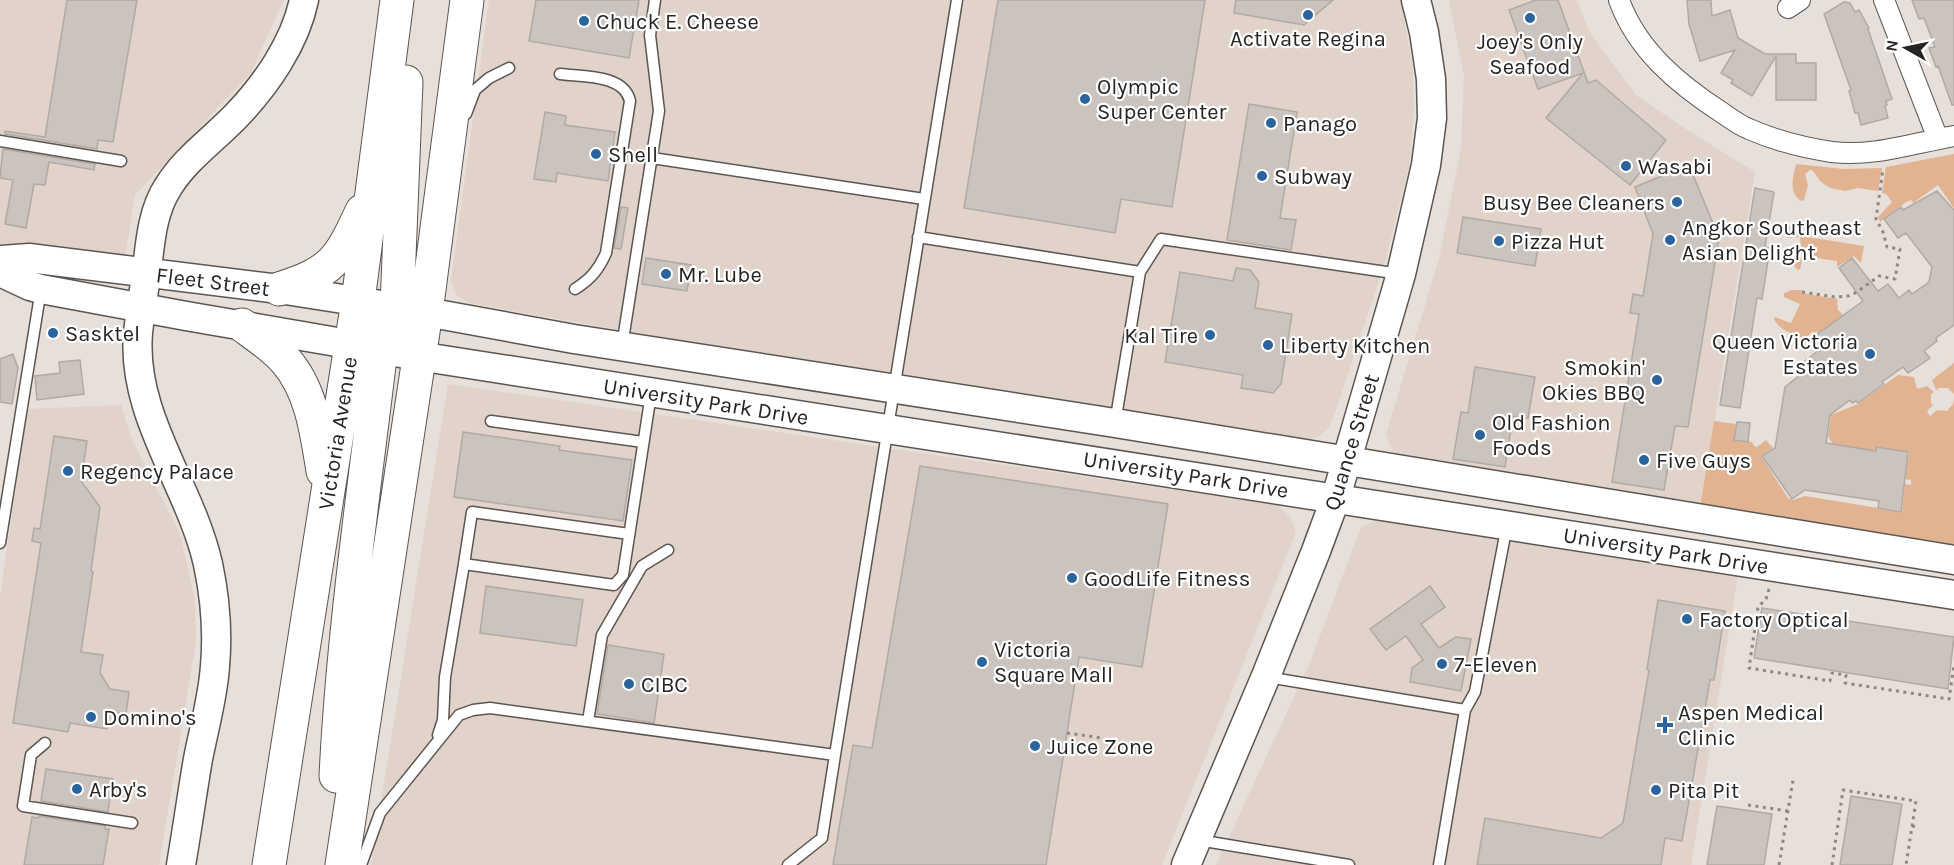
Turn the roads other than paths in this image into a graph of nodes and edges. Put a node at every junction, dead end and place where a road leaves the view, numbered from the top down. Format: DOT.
graph roads {
  1 [pos="304,0"];
  2 [pos="398,0"];
  3 [pos="408,0"];
  4 [pos="467,0"];
  5 [pos="655,0"];
  6 [pos="957,0"];
  7 [pos="1416,0"];
  8 [pos="1619,0"];
  9 [pos="1884,0"];
  10 [pos="509,68"];
  11 [pos="560,74"];
  12 [pos="1946,137"];
  13 [pos="0,141"];
  14 [pos="652,158"];
  15 [pos="121,161"];
  16 [pos="444,167"];
  17 [pos="374,185"];
  18 [pos="924,199"];
  19 [pos="918,237"];
  20 [pos="0,260"];
  21 [pos="0,272"];
  22 [pos="1140,272"];
  23 [pos="147,273"];
  24 [pos="1401,274"];
  25 [pos="40,289"];
  26 [pos="279,289"];
  27 [pos="575,289"];
  28 [pos="358,302"];
  29 [pos="142,308"];
  30 [pos="411,310"];
  31 [pos="242,325"];
  32 [pos="622,346"];
  33 [pos="366,347"];
  34 [pos="418,356"];
  35 [pos="894,389"];
  36 [pos="651,393"];
  37 [pos="491,421"];
  38 [pos="1115,423"];
  39 [pos="888,429"];
  40 [pos="643,442"];
  41 [pos="1346,461"];
  42 [pos="327,497"];
  43 [pos="1336,497"];
  44 [pos="1581,499"];
  45 [pos="1507,525"];
  46 [pos="1551,532"];
  47 [pos="629,534"];
  48 [pos="0,543"];
  49 [pos="668,550"];
  50 [pos="1954,560"];
  51 [pos="464,564"];
  52 [pos="1954,595"];
  53 [pos="1266,676"];
  54 [pos="1465,710"];
  55 [pos="588,721"];
  56 [pos="436,741"];
  57 [pos="45,743"];
  58 [pos="835,755"];
  59 [pos="132,823"];
  60 [pos="1196,839"];
  61 [pos="181,865"];
  62 [pos="269,865"];
  63 [pos="333,865"];
  64 [pos="342,865"];
  65 [pos="361,865"];
  66 [pos="788,865"];
  67 [pos="1186,865"];
  68 [pos="1349,865"];
  69 [pos="1439,865"];
  1 -- 23 [label="street"];
  2 -- 17 [label="highway, Victoria Avenue"];
  3 -- 30 [label="highway"];
  4 -- 16 [label="highway"];
  5 -- 14 [label="lane"];
  6 -- 18 [label="lane"];
  7 -- 24 [label="street, Quance Street"];
  8 -- 12 [label="street"];
  9 -- 12 [label="street"];
  10 -- 16 [label="lane"];
  11 -- 27 [label="lane"];
  13 -- 15 [label="lane"];
  14 -- 18 [label="lane"];
  14 -- 32 [label="lane"];
  16 -- 30 [label="highway"];
  17 -- 26 [label="highway"];
  17 -- 28 [label="highway, Victoria Avenue"];
  18 -- 19 [label="lane"];
  19 -- 22 [label="lane"];
  19 -- 35 [label="lane"];
  20 -- 23 [label="street, Fleet Street"];
  21 -- 25 [label="street, Fleet Street"];
  22 -- 24 [label="lane"];
  22 -- 38 [label="lane"];
  23 -- 26 [label="street, Fleet Street"];
  23 -- 29 [label="street"];
  24 -- 41 [label="street, Quance Street"];
  25 -- 29 [label="street, Fleet Street"];
  25 -- 48 [label="lane"];
  26 -- 28 [label="street, Fleet Street"];
  28 -- 30 [label="street, Fleet Street"];
  28 -- 33 [label="highway, Victoria Avenue"];
  29 -- 31 [label="street, Fleet Street"];
  29 -- 61 [label="street"];
  30 -- 32 [label="street, University Park Drive"];
  30 -- 34 [label="highway"];
  31 -- 33 [label="street, Fleet Street"];
  31 -- 42 [label="highway"];
  32 -- 35 [label="street, University Park Drive"];
  33 -- 34 [label="street, Fleet Street"];
  33 -- 42 [label="highway, Victoria Avenue"];
  33 -- 63 [label="highway"];
  34 -- 36 [label="street, University Park Drive"];
  34 -- 64 [label="highway"];
  35 -- 38 [label="street, University Park Drive"];
  35 -- 39 [label="lane"];
  36 -- 39 [label="street, University Park Drive"];
  36 -- 40 [label="lane"];
  37 -- 40 [label="lane"];
  38 -- 41 [label="street, University Park Drive"];
  39 -- 43 [label="street, University Park Drive"];
  39 -- 58 [label="lane"];
  40 -- 47 [label="lane"];
  41 -- 43 [label="street, Quance Street"];
  41 -- 44 [label="street, University Park Drive"];
  42 -- 62 [label="highway, Victoria Avenue"];
  43 -- 45 [label="street, University Park Drive"];
  43 -- 53 [label="street, Quance Street"];
  44 -- 46 [label="street"];
  44 -- 50 [label="street, University Park Drive"];
  45 -- 46 [label="street, University Park Drive"];
  45 -- 54 [label="lane"];
  46 -- 52 [label="street, University Park Drive"];
  47 -- 51 [label="lane"];
  47 -- 51 [label="lane"];
  49 -- 55 [label="lane"];
  51 -- 56 [label="lane"];
  53 -- 54 [label="lane"];
  53 -- 60 [label="street, Quance Street"];
  54 -- 69 [label="lane"];
  55 -- 56 [label="lane"];
  55 -- 58 [label="lane"];
  56 -- 65 [label="lane"];
  57 -- 59 [label="lane"];
  58 -- 66 [label="lane"];
  60 -- 67 [label="street, Quance Street"];
  60 -- 68 [label="lane"];
}
